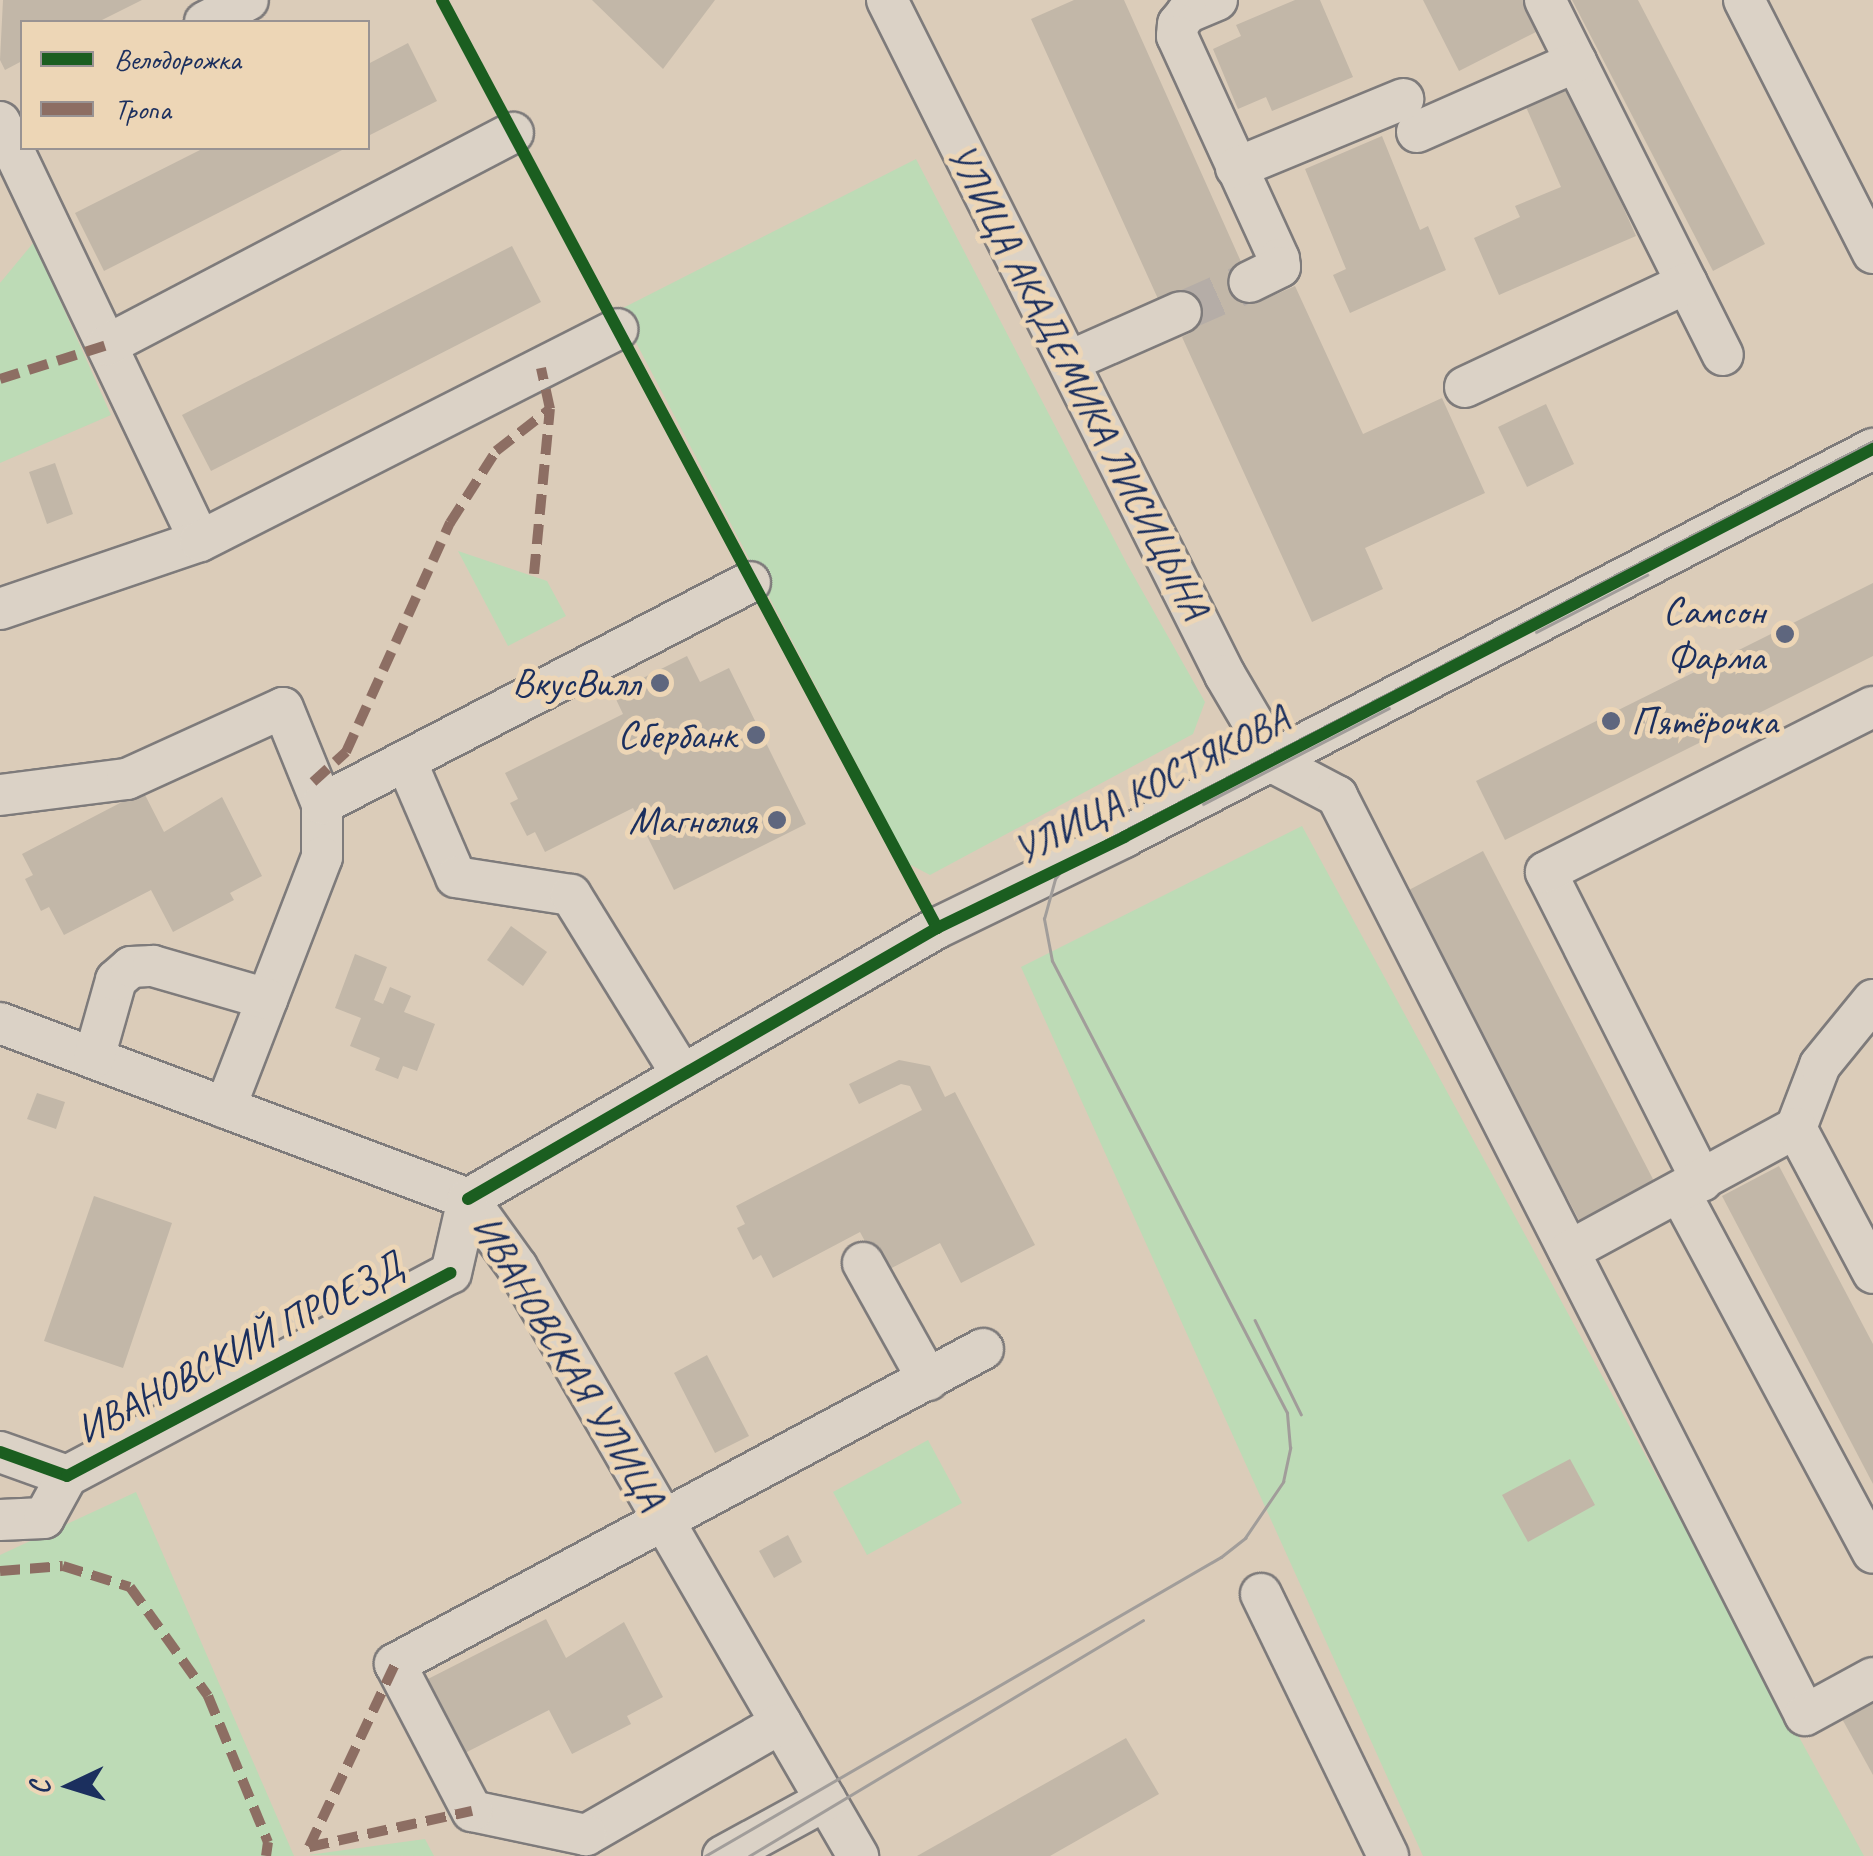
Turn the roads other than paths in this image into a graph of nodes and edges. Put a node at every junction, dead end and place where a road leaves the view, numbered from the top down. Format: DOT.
graph roads {
  1 [pos="248,0"];
  2 [pos="887,0"];
  3 [pos="1217,0"];
  4 [pos="1544,0"];
  5 [pos="1744,0"];
  6 [pos="209,20"];
  7 [pos="1576,62"];
  8 [pos="8,123"];
  9 [pos="512,133"];
  10 [pos="1236,168"];
  11 [pos="1873,254"];
  12 [pos="1250,282"];
  13 [pos="1687,283"];
  14 [pos="1181,312"];
  15 [pos="616,329"];
  16 [pos="106,345"];
  17 [pos="1723,355"];
  18 [pos="1070,362"];
  19 [pos="1465,387"];
  20 [pos="1873,448"];
  21 [pos="200,541"];
  22 [pos="750,582"];
  23 [pos="0,609"];
  24 [pos="1873,707"];
  25 [pos="1275,758"];
  26 [pos="406,760"];
  27 [pos="0,795"];
  28 [pos="322,804"];
  29 [pos="267,999"];
  30 [pos="1873,1000"];
  31 [pos="0,1023"];
  32 [pos="94,1058"];
  33 [pos="680,1073"];
  34 [pos="225,1108"];
  35 [pos="1796,1128"];
  36 [pos="1691,1187"];
  37 [pos="468,1199"];
  38 [pos="1569,1251"];
  39 [pos="864,1263"];
  40 [pos="1873,1273"];
  41 [pos="983,1350"];
  42 [pos="928,1380"];
  43 [pos="0,1452"];
  44 [pos="67,1476"];
  45 [pos="0,1520"];
  46 [pos="664,1520"];
  47 [pos="1873,1553"];
  48 [pos="1261,1594"];
  49 [pos="1873,1678"];
  50 [pos="782,1723"];
  51 [pos="826,1800"];
  52 [pos="723,1856"];
  53 [pos="858,1856"];
  54 [pos="1388,1856"];
  1 -- 6 [label="street"];
  2 -- 18 [label="street, УЛИЦА АКАДЕМИКА ЛИСИЦЫНА"];
  3 -- 10 [label="street"];
  4 -- 7 [label="street"];
  5 -- 11 [label="street"];
  7 -- 10 [label="street"];
  7 -- 13 [label="street"];
  8 -- 16 [label="street"];
  9 -- 16 [label="street"];
  10 -- 12 [label="street"];
  13 -- 17 [label="street"];
  13 -- 19 [label="street"];
  14 -- 18 [label="street"];
  15 -- 21 [label="street"];
  16 -- 21 [label="street"];
  18 -- 25 [label="street, УЛИЦА АКАДЕМИКА ЛИСИЦЫНА"];
  20 -- 25 [label="street, УЛИЦА КОСТЯКОВА"];
  21 -- 23 [label="street"];
  22 -- 26 [label="street"];
  24 -- 36 [label="street"];
  25 -- 33 [label="street, УЛИЦА КОСТЯКОВА"];
  25 -- 38 [label="street"];
  26 -- 28 [label="street"];
  26 -- 33 [label="street"];
  27 -- 28 [label="street"];
  28 -- 29 [label="street"];
  29 -- 32 [label="street"];
  29 -- 34 [label="street"];
  30 -- 35 [label="street"];
  31 -- 32 [label="street, ИВАНОВСКАЯ УЛИЦА"];
  32 -- 34 [label="street, ИВАНОВСКАЯ УЛИЦА"];
  33 -- 37 [label="street, УЛИЦА КОСТЯКОВА"];
  34 -- 37 [label="street, ИВАНОВСКАЯ УЛИЦА"];
  35 -- 36 [label="street"];
  35 -- 40 [label="street"];
  36 -- 38 [label="street"];
  36 -- 47 [label="street"];
  37 -- 44 [label="street, ИВАНОВСКИЙ ПРОЕЗД"];
  37 -- 46 [label="street, ИВАНОВСКАЯ УЛИЦА"];
  38 -- 49 [label="street"];
  39 -- 42 [label="street"];
  41 -- 42 [label="street"];
  42 -- 46 [label="street"];
  43 -- 44 [label="street, ИВАНОВСКИЙ ПРОЕЗД"];
  44 -- 45 [label="street"];
  46 -- 50 [label="street, ИВАНОВСКАЯ УЛИЦА"];
  46 -- 50 [label="street"];
  48 -- 54 [label="street"];
  50 -- 51 [label="street, ИВАНОВСКАЯ УЛИЦА"];
  51 -- 52 [label="street"];
  51 -- 53 [label="street, ИВАНОВСКАЯ УЛИЦА"];
}
